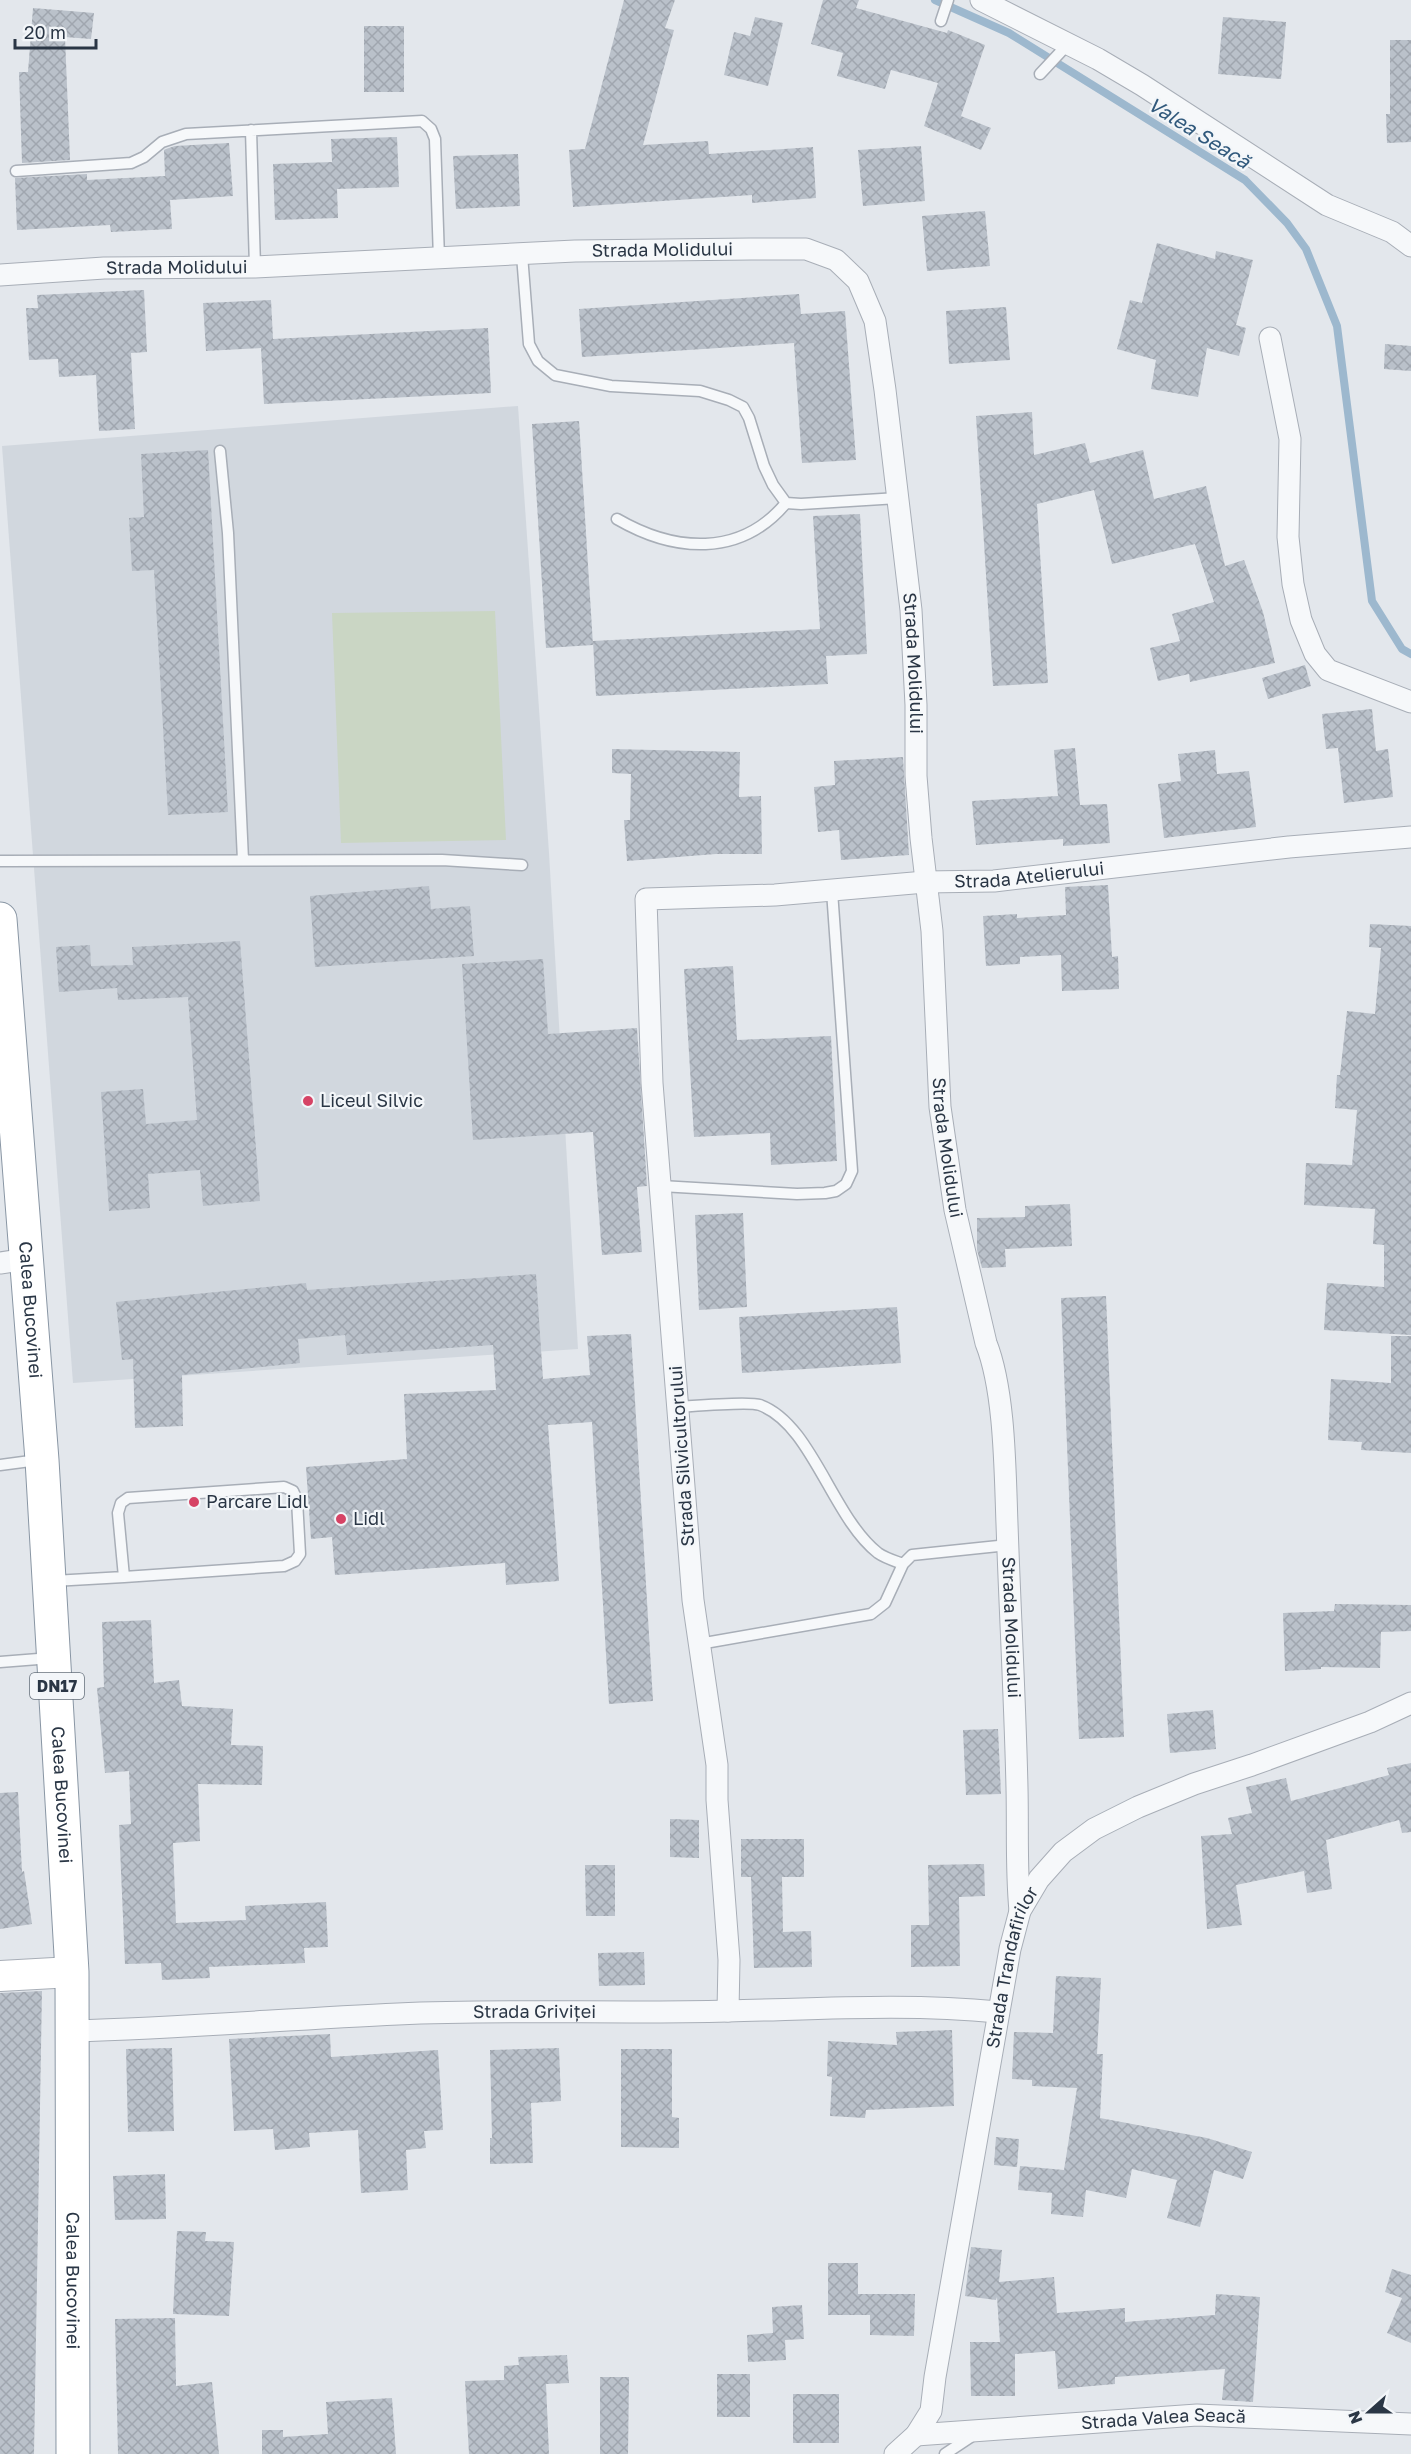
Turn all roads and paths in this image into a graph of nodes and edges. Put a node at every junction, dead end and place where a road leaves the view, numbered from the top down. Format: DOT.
graph roads {
  1 [pos="948,0"];
  2 [pos="981,0"];
  3 [pos="941,21"];
  4 [pos="1063,49"];
  5 [pos="1040,74"];
  6 [pos="251,130"];
  7 [pos="16,171"];
  8 [pos="1411,246"];
  9 [pos="522,255"];
  10 [pos="439,259"];
  11 [pos="255,267"];
  12 [pos="0,275"];
  13 [pos="1270,338"];
  14 [pos="220,451"];
  15 [pos="898,498"];
  16 [pos="786,503"];
  17 [pos="617,519"];
  18 [pos="1411,702"];
  19 [pos="1411,837"];
  20 [pos="243,860"];
  21 [pos="0,861"];
  22 [pos="522,865"];
  23 [pos="925,882"];
  24 [pos="832,891"];
  25 [pos="646,899"];
  26 [pos="0,919"];
  27 [pos="661,1186"];
  28 [pos="14,1261"];
  29 [pos="678,1407"];
  30 [pos="42,1460"];
  31 [pos="0,1465"];
  32 [pos="1008,1545"];
  33 [pos="903,1564"];
  34 [pos="124,1577"];
  35 [pos="50,1581"];
  36 [pos="699,1644"];
  37 [pos="55,1658"];
  38 [pos="0,1662"];
  39 [pos="1411,1704"];
  40 [pos="1020,1911"];
  41 [pos="72,1972"];
  42 [pos="0,1976"];
  43 [pos="728,2011"];
  44 [pos="998,2012"];
  45 [pos="72,2031"];
  46 [pos="1411,2424"];
  47 [pos="980,2430"];
  48 [pos="916,2435"];
  49 [pos="73,2454"];
  50 [pos="895,2454"];
  51 [pos="945,2454"];
  1 -- 3 [label="lane"];
  2 -- 4 [label="street"];
  4 -- 5 [label="lane"];
  4 -- 8 [label="street"];
  6 -- 7 [label="lane"];
  6 -- 10 [label="lane"];
  6 -- 11 [label="lane"];
  9 -- 10 [label="street, Strada Molidului"];
  9 -- 15 [label="street, Strada Molidului"];
  9 -- 16 [label="lane"];
  10 -- 11 [label="street, Strada Molidului"];
  11 -- 12 [label="street, Strada Molidului"];
  13 -- 18 [label="street"];
  14 -- 20 [label="lane"];
  15 -- 16 [label="lane"];
  15 -- 23 [label="street, Strada Molidului"];
  16 -- 17 [label="lane"];
  19 -- 23 [label="street, Strada Atelierului"];
  20 -- 21 [label="lane"];
  20 -- 22 [label="lane"];
  23 -- 24 [label="street, Strada Atelierului"];
  23 -- 32 [label="street, Strada Molidului"];
  24 -- 25 [label="street, Strada Atelierului"];
  24 -- 27 [label="lane"];
  25 -- 27 [label="street, Strada Silvicultorului"];
  26 -- 28 [label="highway, Calea Bucovinei / DN17"];
  27 -- 29 [label="street, Strada Silvicultorului"];
  28 -- 30 [label="highway, Calea Bucovinei / DN17"];
  29 -- 33 [label="lane"];
  29 -- 36 [label="street, Strada Silvicultorului"];
  30 -- 31 [label="lane"];
  30 -- 35 [label="highway, Calea Bucovinei / DN17"];
  32 -- 33 [label="lane"];
  32 -- 40 [label="street, Strada Molidului"];
  33 -- 36 [label="lane"];
  34 -- 34 [label="lane"];
  34 -- 35 [label="lane"];
  35 -- 37 [label="highway, Calea Bucovinei / DN17"];
  36 -- 43 [label="street, Strada Silvicultorului"];
  37 -- 38 [label="lane"];
  37 -- 41 [label="highway, Calea Bucovinei / DN17"];
  39 -- 40 [label="street, Strada Trandafirilor"];
  40 -- 44 [label="street, Strada Trandafirilor"];
  41 -- 42 [label="street"];
  41 -- 45 [label="highway, Calea Bucovinei / DN17"];
  43 -- 44 [label="street, Strada Griviței"];
  43 -- 45 [label="street, Strada Griviței"];
  44 -- 48 [label="street, Strada Trandafirilor"];
  45 -- 49 [label="highway, Calea Bucovinei / DN17"];
  46 -- 47 [label="street, Strada Valea Seacă"];
  47 -- 48 [label="street, Strada Valea Seacă"];
  47 -- 51 [label="lane"];
  48 -- 50 [label="street, Strada Trandafirilor"];
}
